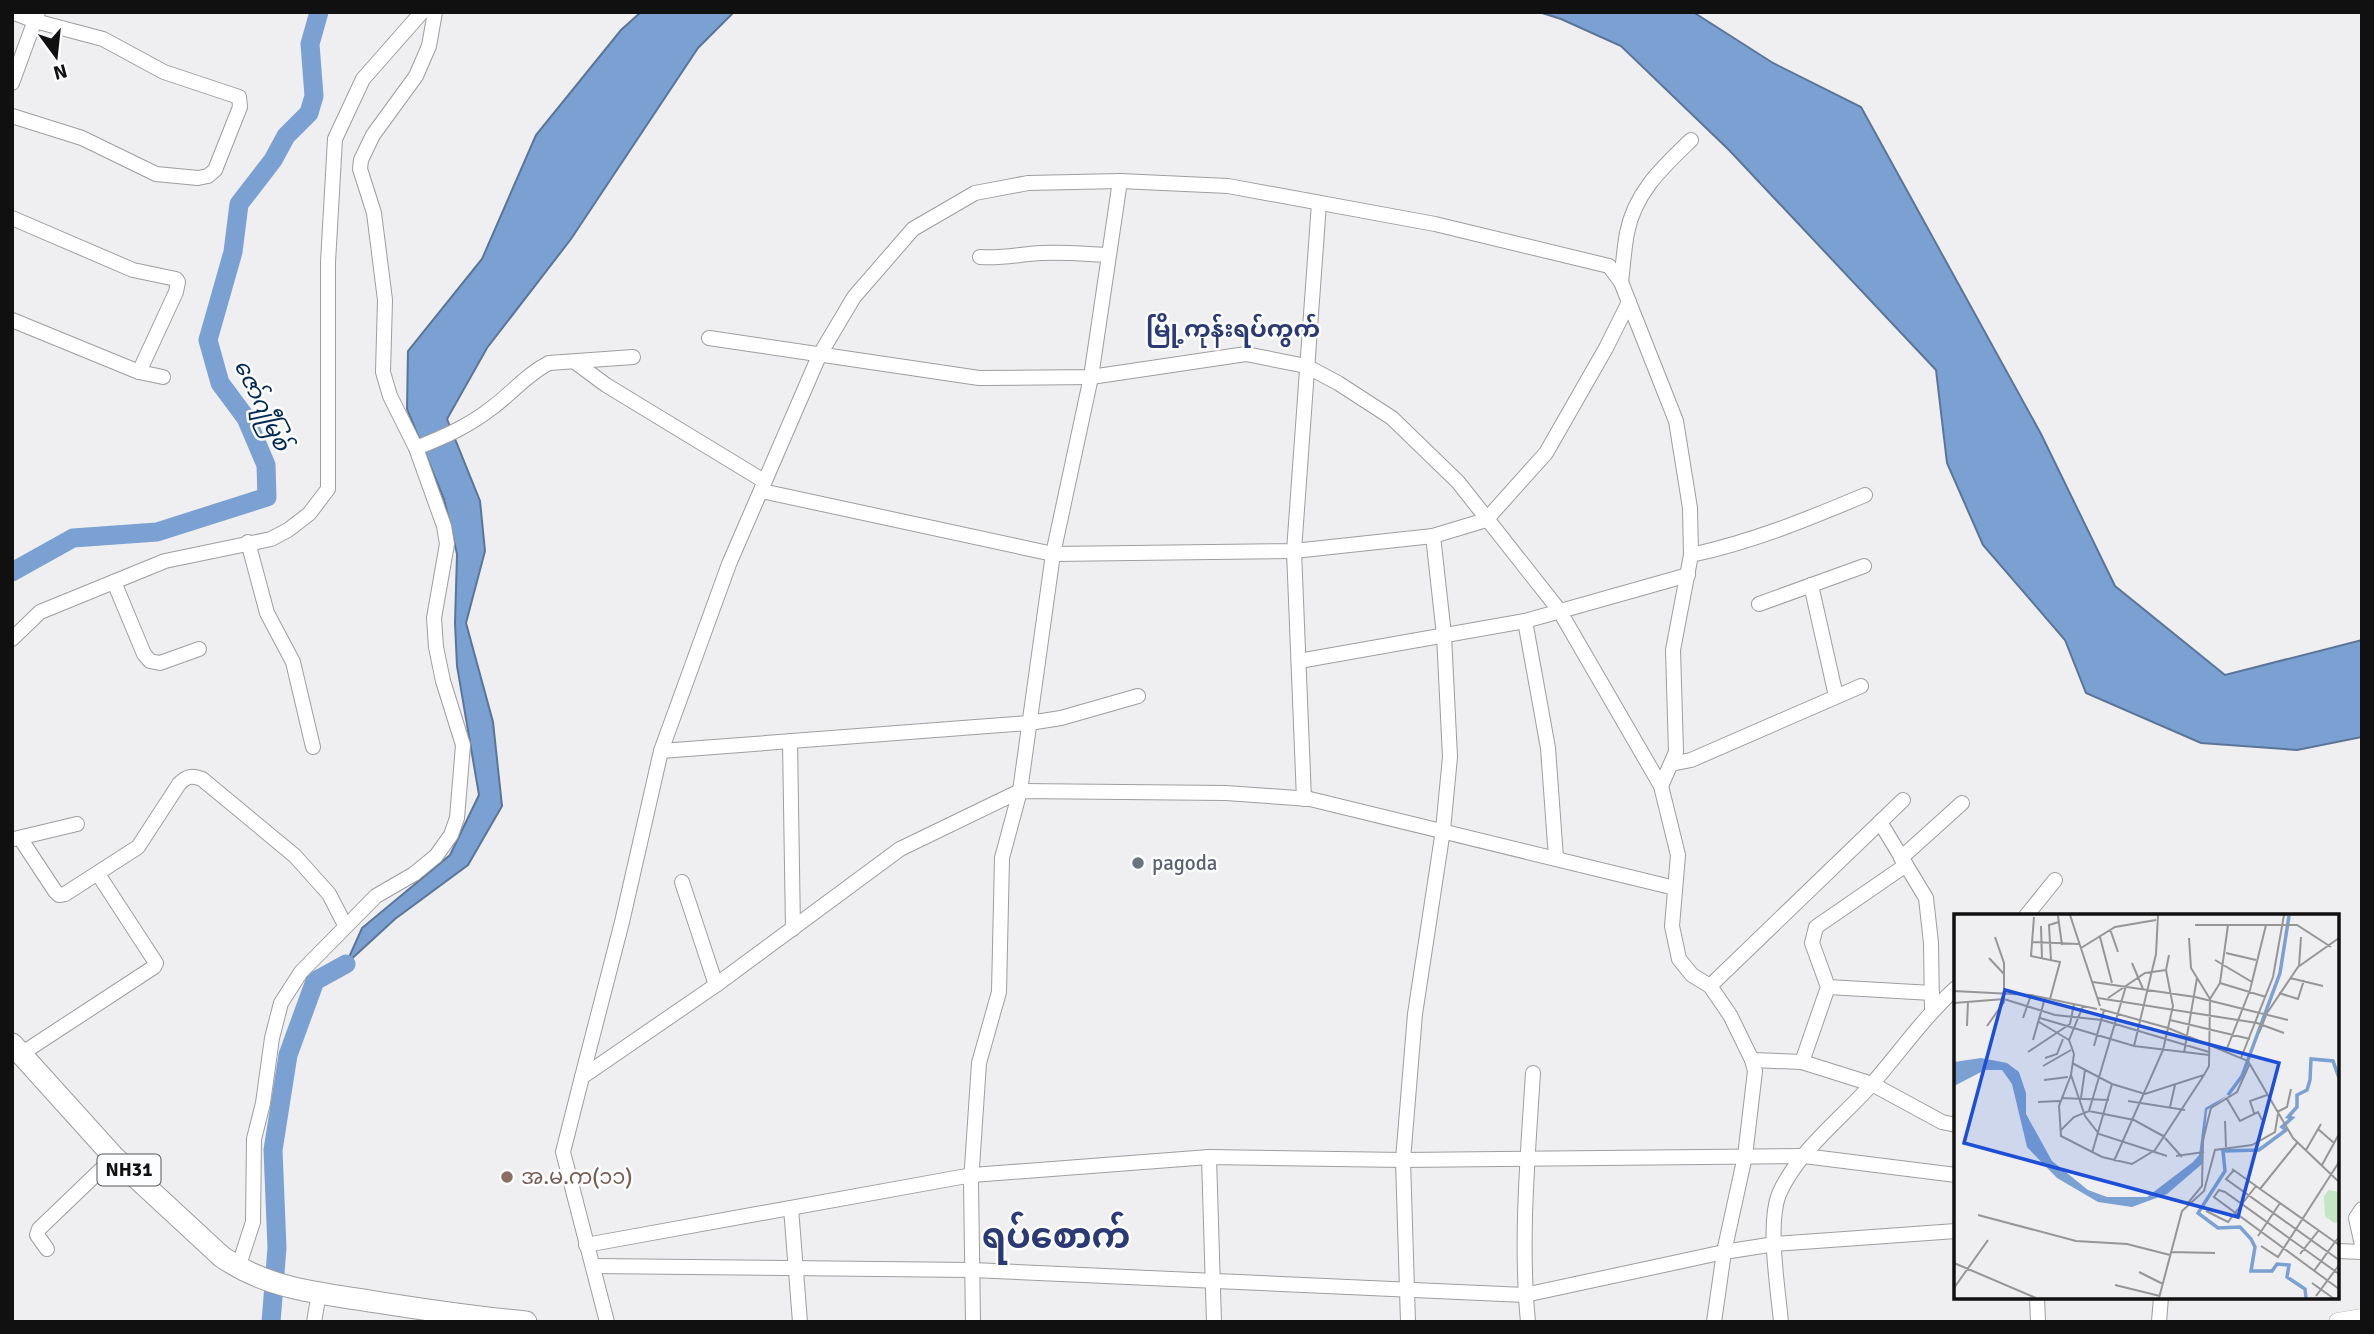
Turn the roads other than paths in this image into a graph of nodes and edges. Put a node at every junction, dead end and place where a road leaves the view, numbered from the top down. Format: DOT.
graph roads {
  1 [pos="12,12"];
  2 [pos="422,12"];
  3 [pos="435,12"];
  4 [pos="36,17"];
  5 [pos="12,83"];
  6 [pos="12,116"];
  7 [pos="1691,140"];
  8 [pos="1120,181"];
  9 [pos="1319,203"];
  10 [pos="12,218"];
  11 [pos="1109,255"];
  12 [pos="980,257"];
  13 [pos="1620,282"];
  14 [pos="1629,302"];
  15 [pos="12,320"];
  16 [pos="709,338"];
  17 [pos="819,356"];
  18 [pos="634,357"];
  19 [pos="575,362"];
  20 [pos="1306,366"];
  21 [pos="139,372"];
  22 [pos="163,377"];
  23 [pos="1091,377"];
  24 [pos="418,447"];
  25 [pos="763,486"];
  26 [pos="1866,495"];
  27 [pos="1486,520"];
  28 [pos="1433,536"];
  29 [pos="248,542"];
  30 [pos="1294,551"];
  31 [pos="1054,554"];
  32 [pos="1691,555"];
  33 [pos="1864,565"];
  34 [pos="1688,575"];
  35 [pos="114,582"];
  36 [pos="1811,585"];
  37 [pos="1759,604"];
  38 [pos="1559,610"];
  39 [pos="1525,621"];
  40 [pos="1444,635"];
  41 [pos="12,639"];
  42 [pos="199,649"];
  43 [pos="1299,661"];
  44 [pos="1861,686"];
  45 [pos="1138,695"];
  46 [pos="1836,696"];
  47 [pos="1030,723"];
  48 [pos="790,741"];
  49 [pos="313,747"];
  50 [pos="661,751"];
  51 [pos="1671,764"];
  52 [pos="1661,786"];
  53 [pos="1020,791"];
  54 [pos="1304,799"];
  55 [pos="1902,800"];
  56 [pos="1962,803"];
  57 [pos="1880,822"];
  58 [pos="77,824"];
  59 [pos="1443,830"];
  60 [pos="16,839"];
  61 [pos="1556,858"];
  62 [pos="1903,862"];
  63 [pos="98,874"];
  64 [pos="2055,880"];
  65 [pos="682,882"];
  66 [pos="1675,888"];
  67 [pos="2028,914"];
  68 [pos="345,925"];
  69 [pos="793,929"];
  70 [pos="716,985"];
  71 [pos="1710,986"];
  72 [pos="1828,987"];
  73 [pos="1954,990"];
  74 [pos="1932,993"];
  75 [pos="1932,1010"];
  76 [pos="17,1049"];
  77 [pos="1752,1060"];
  78 [pos="1802,1062"];
  79 [pos="1533,1073"];
  80 [pos="582,1077"];
  81 [pos="1872,1084"];
  82 [pos="1954,1125"];
  83 [pos="1745,1156"];
  84 [pos="1804,1156"];
  85 [pos="114,1157"];
  86 [pos="1209,1157"];
  87 [pos="1527,1158"];
  88 [pos="1403,1160"];
  89 [pos="972,1175"];
  90 [pos="1954,1175"];
  91 [pos="791,1208"];
  92 [pos="2362,1209"];
  93 [pos="1954,1231"];
  94 [pos="1775,1244"];
  95 [pos="586,1245"];
  96 [pos="2362,1245"];
  97 [pos="47,1250"];
  98 [pos="2339,1251"];
  99 [pos="1724,1252"];
  100 [pos="2362,1252"];
  101 [pos="593,1266"];
  102 [pos="238,1268"];
  103 [pos="797,1268"];
  104 [pos="972,1270"];
  105 [pos="1212,1281"];
  106 [pos="1407,1289"];
  107 [pos="320,1293"];
  108 [pos="1525,1294"];
  109 [pos="2038,1299"];
  110 [pos="2161,1299"];
  111 [pos="458,1318"];
  112 [pos="2362,1318"];
  113 [pos="314,1322"];
  114 [pos="526,1322"];
  115 [pos="607,1322"];
  116 [pos="800,1322"];
  117 [pos="973,1322"];
  118 [pos="1214,1322"];
  119 [pos="1408,1322"];
  120 [pos="1528,1322"];
  121 [pos="1714,1322"];
  122 [pos="1781,1322"];
  123 [pos="2038,1322"];
  124 [pos="2159,1322"];
  125 [pos="2338,1322"];
  1 -- 4 [label="street"];
  2 -- 29 [label="street"];
  3 -- 24 [label="street"];
  4 -- 5 [label="street"];
  4 -- 6 [label="street"];
  7 -- 13 [label="street"];
  8 -- 9 [label="street"];
  8 -- 11 [label="street"];
  8 -- 17 [label="street"];
  9 -- 13 [label="street"];
  9 -- 20 [label="street"];
  10 -- 21 [label="street"];
  11 -- 12 [label="street"];
  11 -- 23 [label="street"];
  13 -- 14 [label="street"];
  14 -- 27 [label="street"];
  14 -- 32 [label="street"];
  15 -- 21 [label="street"];
  16 -- 17 [label="street"];
  17 -- 23 [label="street"];
  17 -- 25 [label="street"];
  18 -- 19 [label="street"];
  19 -- 24 [label="street"];
  19 -- 25 [label="street"];
  20 -- 23 [label="street"];
  20 -- 27 [label="street"];
  20 -- 30 [label="street"];
  21 -- 22 [label="street"];
  23 -- 31 [label="street"];
  24 -- 68 [label="street"];
  25 -- 31 [label="street"];
  25 -- 50 [label="street"];
  26 -- 32 [label="street"];
  27 -- 28 [label="street"];
  27 -- 38 [label="street"];
  28 -- 30 [label="street"];
  28 -- 40 [label="street"];
  29 -- 35 [label="street"];
  29 -- 49 [label="street"];
  30 -- 31 [label="street"];
  30 -- 43 [label="street"];
  31 -- 47 [label="street"];
  32 -- 34 [label="street"];
  33 -- 36 [label="street"];
  34 -- 38 [label="street"];
  34 -- 51 [label="street"];
  35 -- 41 [label="street"];
  35 -- 42 [label="street"];
  36 -- 37 [label="street"];
  36 -- 46 [label="street"];
  38 -- 39 [label="street"];
  38 -- 52 [label="street"];
  39 -- 40 [label="street"];
  39 -- 61 [label="street"];
  40 -- 43 [label="street"];
  40 -- 59 [label="street"];
  43 -- 54 [label="street"];
  44 -- 46 [label="street"];
  45 -- 47 [label="street"];
  46 -- 51 [label="street"];
  47 -- 48 [label="street"];
  47 -- 53 [label="street"];
  48 -- 50 [label="street"];
  48 -- 69 [label="street"];
  50 -- 80 [label="street"];
  51 -- 52 [label="street"];
  52 -- 66 [label="street"];
  53 -- 54 [label="street"];
  53 -- 69 [label="street"];
  53 -- 89 [label="street"];
  54 -- 59 [label="street"];
  55 -- 57 [label="street"];
  56 -- 62 [label="street"];
  57 -- 62 [label="street"];
  57 -- 71 [label="street"];
  58 -- 60 [label="street"];
  59 -- 61 [label="street"];
  59 -- 88 [label="street"];
  60 -- 63 [label="street"];
  61 -- 66 [label="street"];
  62 -- 72 [label="street"];
  62 -- 74 [label="street"];
  63 -- 68 [label="street"];
  63 -- 76 [label="street"];
  64 -- 67 [label="street"];
  65 -- 70 [label="street"];
  66 -- 71 [label="street"];
  68 -- 102 [label="street"];
  69 -- 70 [label="street"];
  70 -- 80 [label="street"];
  71 -- 77 [label="street"];
  72 -- 74 [label="street"];
  72 -- 78 [label="street"];
  73 -- 75 [label="street"];
  74 -- 75 [label="street"];
  75 -- 81 [label="street"];
  76 -- 85 [label="highway, NH31"];
  77 -- 78 [label="street"];
  77 -- 83 [label="street"];
  78 -- 81 [label="street"];
  79 -- 87 [label="street"];
  80 -- 95 [label="street"];
  81 -- 82 [label="street"];
  81 -- 84 [label="street"];
  83 -- 84 [label="street"];
  83 -- 87 [label="street"];
  83 -- 99 [label="street"];
  84 -- 90 [label="street"];
  84 -- 94 [label="street"];
  85 -- 97 [label="street"];
  85 -- 102 [label="highway, NH31"];
  86 -- 88 [label="street"];
  86 -- 89 [label="street"];
  86 -- 105 [label="street"];
  87 -- 88 [label="street"];
  87 -- 108 [label="street"];
  88 -- 106 [label="street"];
  89 -- 91 [label="street"];
  89 -- 104 [label="street"];
  91 -- 95 [label="street"];
  91 -- 103 [label="street"];
  92 -- 96 [label="street"];
  93 -- 94 [label="street"];
  94 -- 99 [label="street"];
  94 -- 122 [label="street"];
  95 -- 101 [label="street"];
  98 -- 100 [label="street"];
  99 -- 108 [label="street"];
  99 -- 121 [label="street"];
  101 -- 103 [label="street"];
  101 -- 115 [label="street"];
  102 -- 107 [label="highway, NH31"];
  103 -- 104 [label="street"];
  103 -- 116 [label="street"];
  104 -- 105 [label="street"];
  104 -- 117 [label="street"];
  105 -- 106 [label="street"];
  105 -- 118 [label="street"];
  106 -- 108 [label="street"];
  106 -- 119 [label="street"];
  107 -- 111 [label="highway, NH31"];
  107 -- 113 [label="street"];
  108 -- 120 [label="street"];
  109 -- 123 [label="street"];
  110 -- 124 [label="street"];
  111 -- 114 [label="highway, NH31"];
  112 -- 125 [label="main road"];
}
